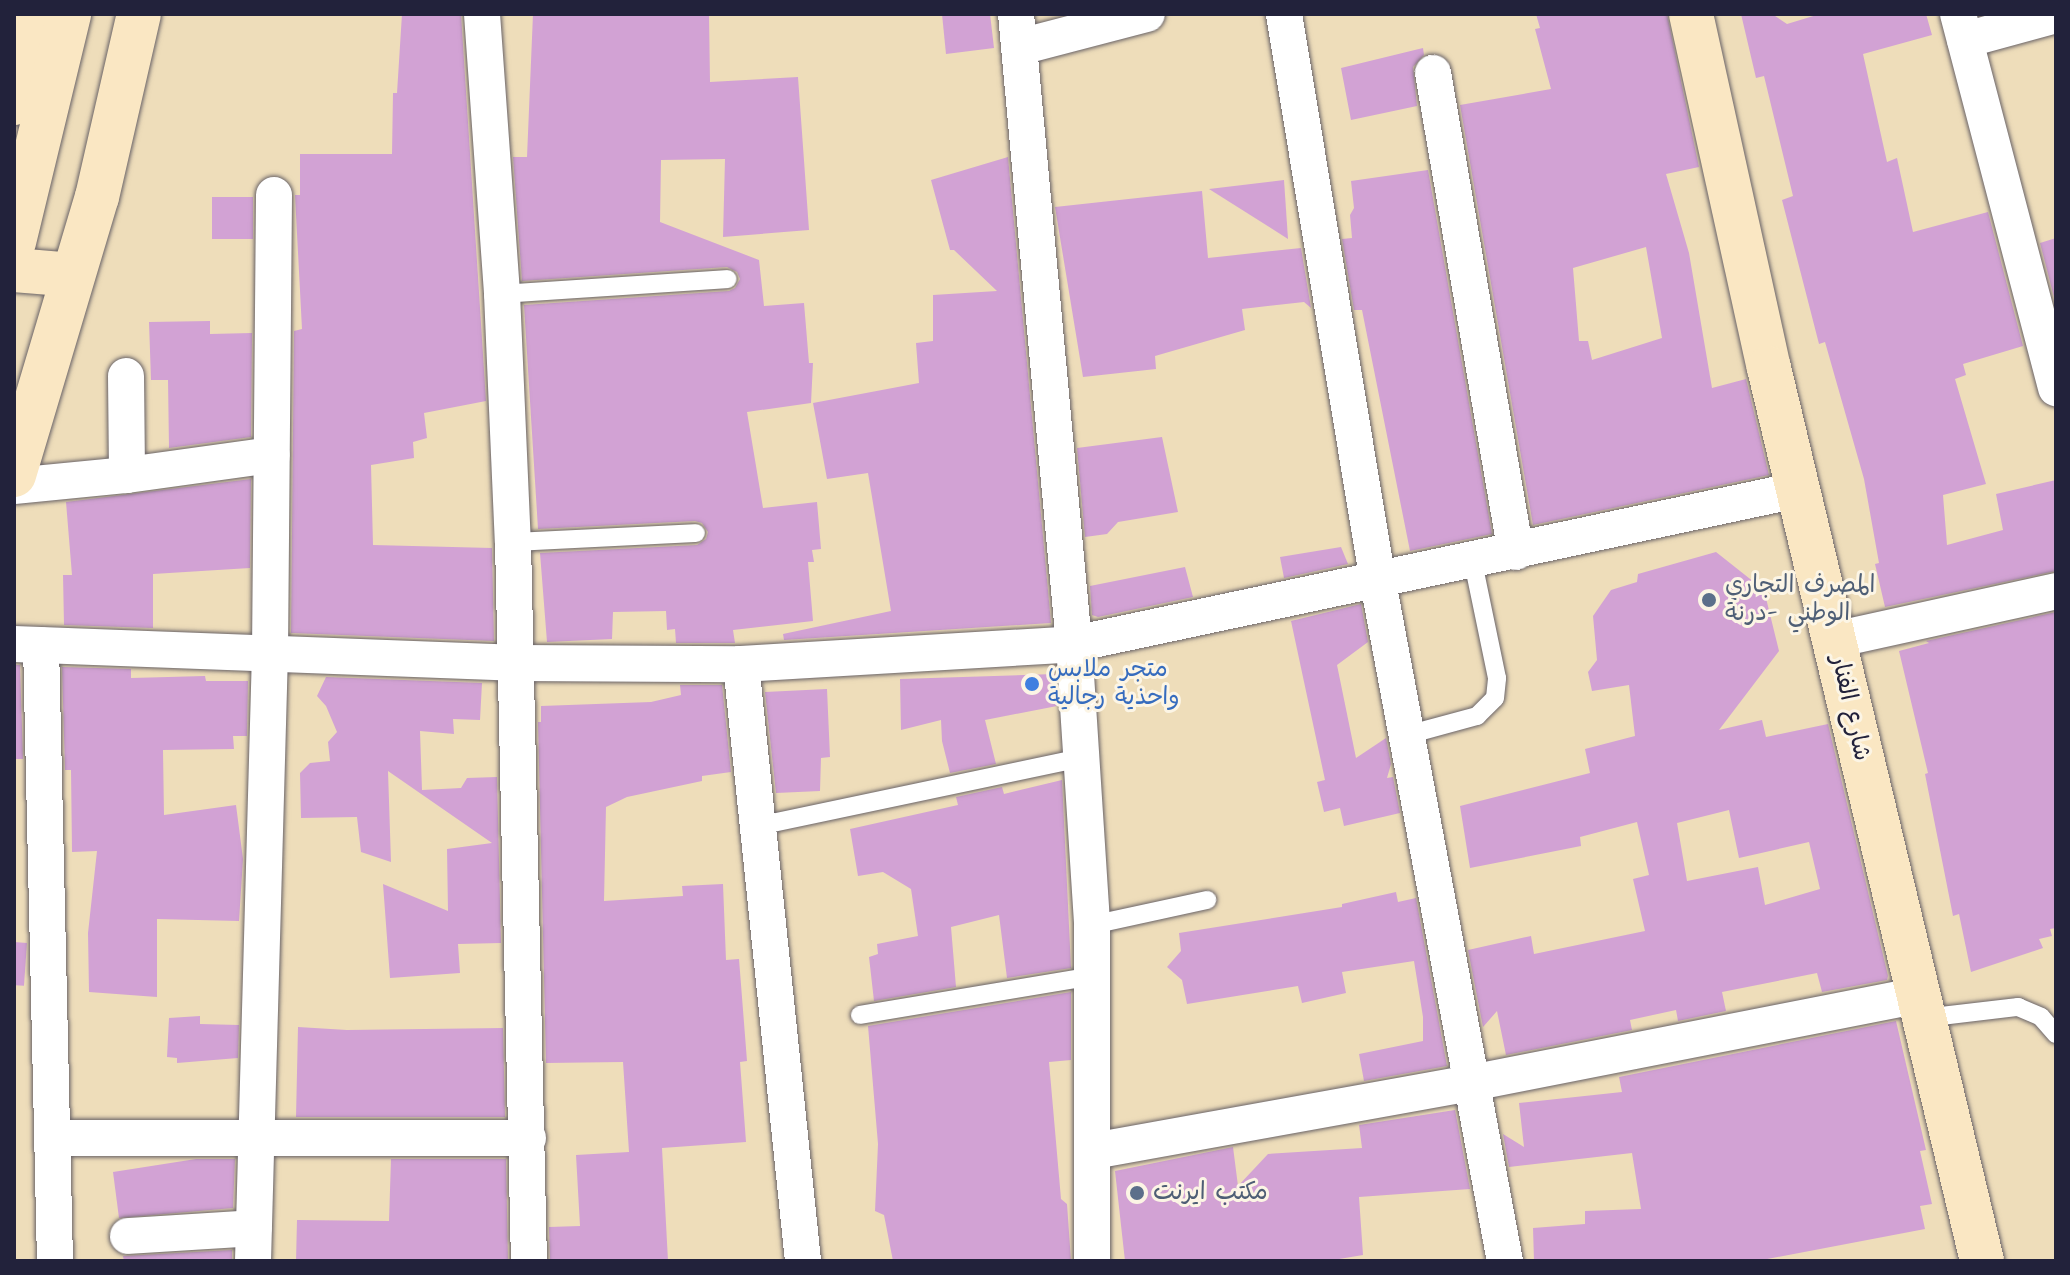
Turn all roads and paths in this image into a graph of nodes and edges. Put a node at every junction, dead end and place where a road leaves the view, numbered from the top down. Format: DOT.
graph roads {
  1 [pos="34,14"];
  2 [pos="69,14"];
  3 [pos="139,14"];
  4 [pos="482,14"];
  5 [pos="1147,14"];
  6 [pos="1284,14"];
  7 [pos="1691,14"];
  8 [pos="2056,15"];
  9 [pos="1961,27"];
  10 [pos="1018,31"];
  11 [pos="1433,73"];
  12 [pos="14,103"];
  13 [pos="274,195"];
  14 [pos="14,242"];
  15 [pos="14,270"];
  16 [pos="73,275"];
  17 [pos="728,279"];
  18 [pos="502,294"];
  19 [pos="126,376"];
  20 [pos="2056,388"];
  21 [pos="272,455"];
  22 [pos="14,475"];
  23 [pos="127,475"];
  24 [pos="14,486"];
  25 [pos="1797,490"];
  26 [pos="696,533"];
  27 [pos="513,542"];
  28 [pos="1516,552"];
  29 [pos="1473,562"];
  30 [pos="1378,582"];
  31 [pos="2056,591"];
  32 [pos="1834,640"];
  33 [pos="27,644"];
  34 [pos="1074,644"];
  35 [pos="270,653"];
  36 [pos="517,663"];
  37 [pos="741,664"];
  38 [pos="1407,735"];
  39 [pos="1081,758"];
  40 [pos="758,826"];
  41 [pos="1207,900"];
  42 [pos="1092,925"];
  43 [pos="1093,976"];
  44 [pos="1921,1006"];
  45 [pos="860,1015"];
  46 [pos="2056,1034"];
  47 [pos="1471,1083"];
  48 [pos="53,1138"];
  49 [pos="256,1138"];
  50 [pos="528,1138"];
  51 [pos="1093,1151"];
  52 [pos="128,1236"];
  53 [pos="254,1244"];
  54 [pos="55,1261"];
  55 [pos="529,1261"];
  56 [pos="803,1261"];
  57 [pos="1092,1261"];
  58 [pos="1505,1261"];
  59 [pos="1982,1261"];
  1 -- 12 [label="street"];
  2 -- 14 [label="street"];
  3 -- 16 [label="street"];
  4 -- 18 [label="street"];
  5 -- 10 [label="street"];
  6 -- 30 [label="street"];
  7 -- 25 [label="street, شارع الفنار"];
  8 -- 9 [label="street"];
  9 -- 20 [label="street"];
  10 -- 34 [label="street"];
  11 -- 28 [label="street"];
  13 -- 21 [label="street"];
  15 -- 16 [label="street"];
  16 -- 22 [label="street"];
  17 -- 18 [label="lane"];
  18 -- 27 [label="street"];
  19 -- 23 [label="street"];
  21 -- 23 [label="street"];
  21 -- 35 [label="street"];
  23 -- 24 [label="street"];
  25 -- 28 [label="street"];
  25 -- 32 [label="street, شارع الفنار"];
  26 -- 27 [label="lane"];
  27 -- 36 [label="street"];
  28 -- 29 [label="street"];
  29 -- 30 [label="street"];
  29 -- 38 [label="lane"];
  30 -- 34 [label="street"];
  30 -- 38 [label="street"];
  31 -- 32 [label="street"];
  32 -- 44 [label="street, شارع الفنار"];
  33 -- 35 [label="street"];
  33 -- 48 [label="street"];
  34 -- 37 [label="street"];
  34 -- 39 [label="street"];
  35 -- 36 [label="street"];
  35 -- 49 [label="street"];
  36 -- 37 [label="street"];
  36 -- 50 [label="street"];
  37 -- 40 [label="street"];
  38 -- 47 [label="street"];
  39 -- 40 [label="lane"];
  39 -- 42 [label="street"];
  40 -- 56 [label="street"];
  41 -- 42 [label="lane"];
  42 -- 43 [label="street"];
  43 -- 45 [label="lane"];
  43 -- 51 [label="street"];
  44 -- 46 [label="lane"];
  44 -- 47 [label="street"];
  44 -- 59 [label="street, شارع الفنار"];
  47 -- 51 [label="street"];
  47 -- 58 [label="street"];
  48 -- 49 [label="street"];
  48 -- 54 [label="street"];
  49 -- 50 [label="street"];
  49 -- 53 [label="street"];
  50 -- 55 [label="street"];
  51 -- 57 [label="street"];
  52 -- 53 [label="street"];
}
